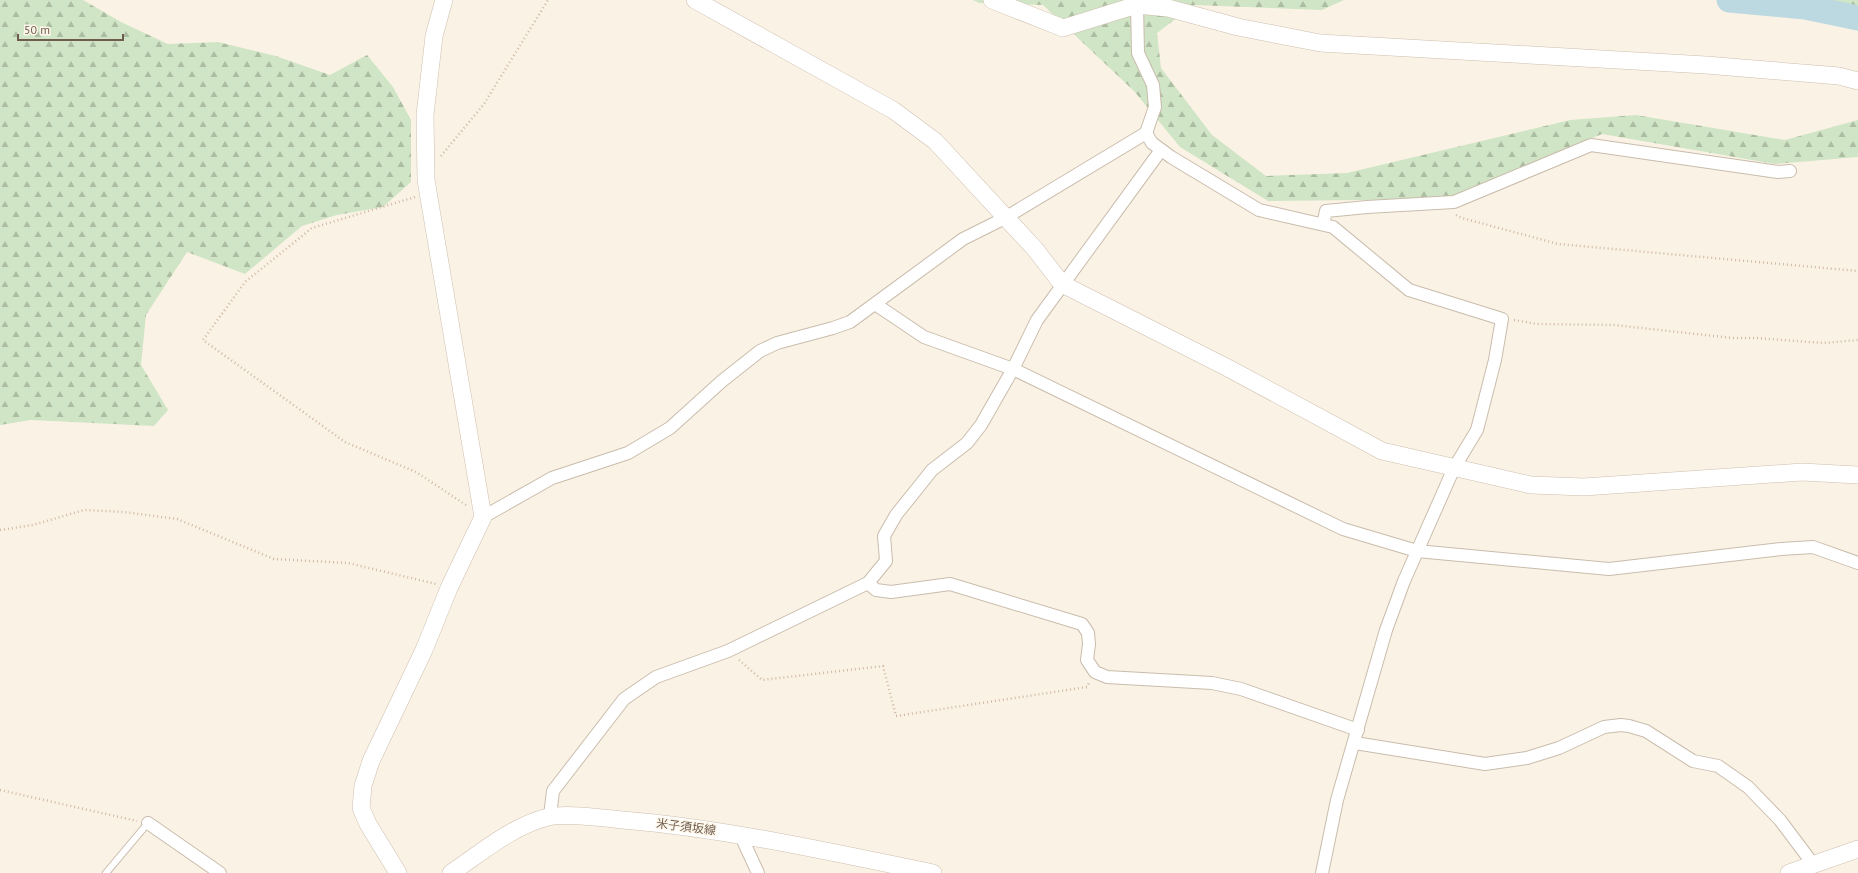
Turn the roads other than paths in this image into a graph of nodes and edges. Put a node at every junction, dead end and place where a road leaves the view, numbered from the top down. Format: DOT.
graph roads {
  1 [pos="444,0"];
  2 [pos="695,0"];
  3 [pos="992,0"];
  4 [pos="1137,5"];
  5 [pos="1858,81"];
  6 [pos="1146,133"];
  7 [pos="1162,150"];
  8 [pos="1790,171"];
  9 [pos="1005,218"];
  10 [pos="1323,224"];
  11 [pos="1062,284"];
  12 [pos="874,304"];
  13 [pos="1014,369"];
  14 [pos="1454,468"];
  15 [pos="1858,475"];
  16 [pos="483,517"];
  17 [pos="1417,551"];
  18 [pos="1858,563"];
  19 [pos="868,583"];
  20 [pos="1358,730"];
  21 [pos="1355,743"];
  22 [pos="550,816"];
  23 [pos="148,823"];
  24 [pos="740,834"];
  25 [pos="1858,848"];
  26 [pos="1813,864"];
  27 [pos="106,873"];
  28 [pos="220,873"];
  29 [pos="398,873"];
  30 [pos="452,873"];
  31 [pos="758,873"];
  32 [pos="933,873"];
  33 [pos="1322,873"];
  34 [pos="1788,873"];
  1 -- 16 [label="street"];
  2 -- 9 [label="street"];
  3 -- 4 [label="street"];
  4 -- 5 [label="street"];
  4 -- 6 [label="street"];
  6 -- 7 [label="street"];
  6 -- 9 [label="street"];
  7 -- 10 [label="street"];
  7 -- 11 [label="street"];
  8 -- 10 [label="street"];
  9 -- 11 [label="street"];
  9 -- 12 [label="street"];
  10 -- 14 [label="street"];
  11 -- 13 [label="street"];
  11 -- 14 [label="street"];
  12 -- 13 [label="street"];
  12 -- 16 [label="street"];
  13 -- 17 [label="street"];
  13 -- 19 [label="street"];
  14 -- 15 [label="street"];
  14 -- 17 [label="street"];
  16 -- 29 [label="street"];
  17 -- 18 [label="street"];
  17 -- 20 [label="street"];
  19 -- 20 [label="street"];
  19 -- 22 [label="street"];
  20 -- 21 [label="street"];
  21 -- 26 [label="street"];
  21 -- 33 [label="street"];
  22 -- 24 [label="street, 米子須坂線"];
  22 -- 30 [label="street, 米子須坂線"];
  23 -- 27 [label="lane"];
  23 -- 28 [label="street"];
  24 -- 31 [label="street"];
  24 -- 32 [label="street, 米子須坂線"];
  25 -- 26 [label="street"];
  26 -- 34 [label="street"];
}
